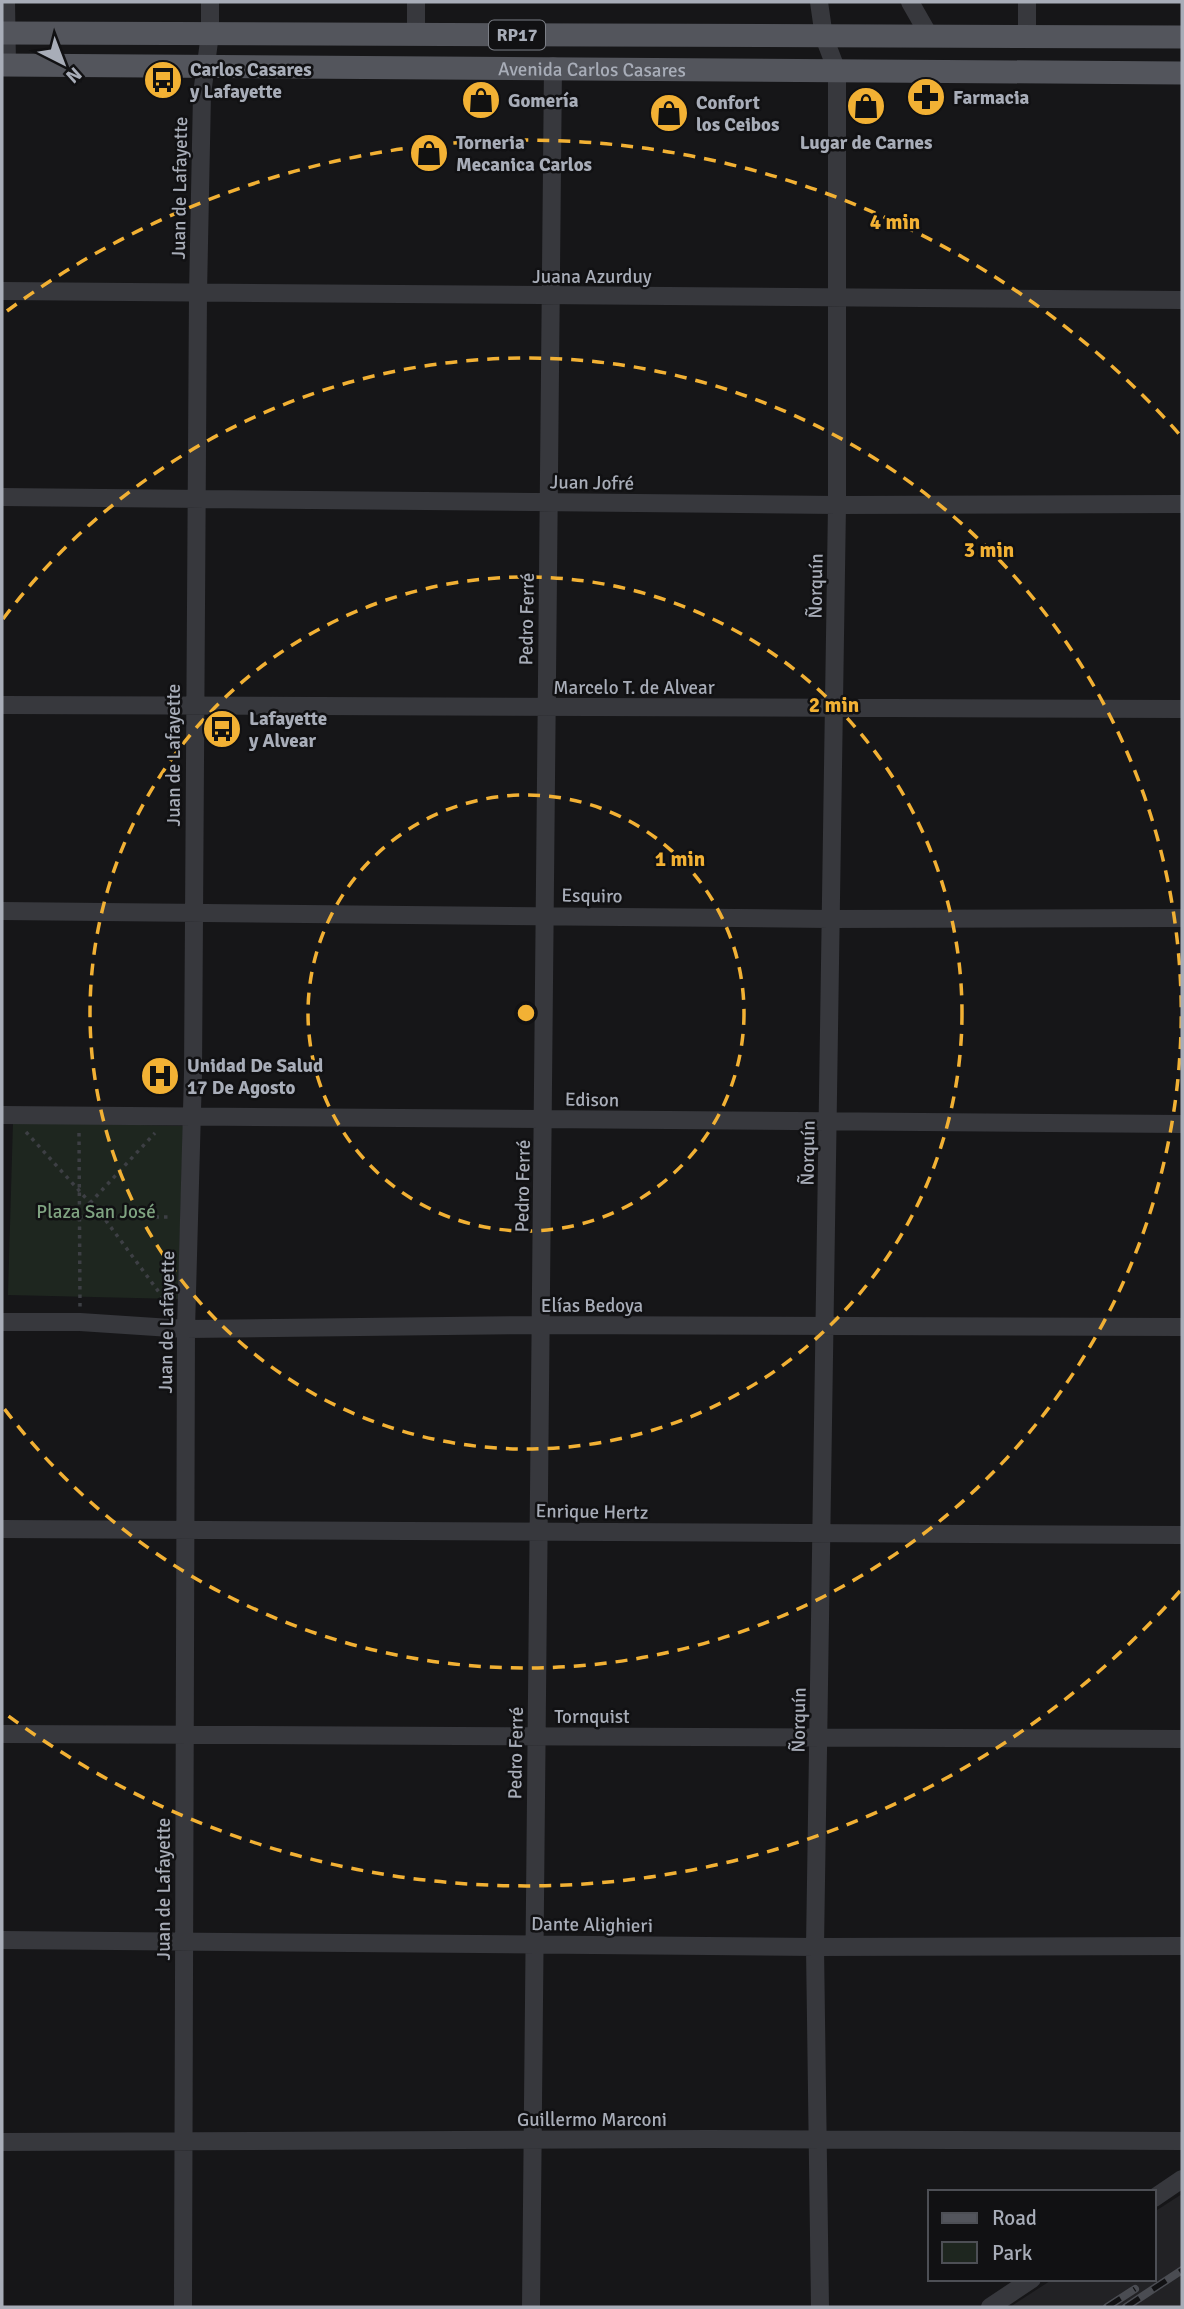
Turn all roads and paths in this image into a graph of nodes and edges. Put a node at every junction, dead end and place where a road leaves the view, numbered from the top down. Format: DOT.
graph roads {
  1 [pos="6,2"];
  2 [pos="210,2"];
  3 [pos="416,2"];
  4 [pos="820,2"];
  5 [pos="910,2"];
  6 [pos="1027,2"];
  7 [pos="4,33"];
  8 [pos="210,34"];
  9 [pos="416,34"];
  10 [pos="824,37"];
  11 [pos="930,37"];
  12 [pos="1027,37"];
  13 [pos="1182,37"];
  14 [pos="4,65"];
  15 [pos="553,66"];
  16 [pos="204,68"];
  17 [pos="837,71"];
  18 [pos="1182,73"];
  19 [pos="2,290"];
  20 [pos="198,294"];
  21 [pos="550,296"];
  22 [pos="837,299"];
  23 [pos="1182,300"];
  24 [pos="2,497"];
  25 [pos="197,499"];
  26 [pos="548,503"];
  27 [pos="1182,504"];
  28 [pos="837,505"];
  29 [pos="2,705"];
  30 [pos="193,706"];
  31 [pos="545,707"];
  32 [pos="834,708"];
  33 [pos="1182,709"];
  34 [pos="2,911"];
  35 [pos="194,913"];
  36 [pos="544,916"];
  37 [pos="1182,918"];
  38 [pos="829,919"];
  39 [pos="6,1115"];
  40 [pos="79,1116"];
  41 [pos="171,1116"];
  42 [pos="191,1116"];
  43 [pos="544,1119"];
  44 [pos="829,1123"];
  45 [pos="1182,1124"];
  46 [pos="79,1191"];
  47 [pos="90,1203"];
  48 [pos="189,1216"];
  49 [pos="79,1217"];
  50 [pos="103,1218"];
  51 [pos="2,1322"];
  52 [pos="80,1322"];
  53 [pos="540,1325"];
  54 [pos="1182,1327"];
  55 [pos="824,1328"];
  56 [pos="186,1329"];
  57 [pos="2,1529"];
  58 [pos="187,1530"];
  59 [pos="539,1531"];
  60 [pos="822,1535"];
  61 [pos="1182,1535"];
  62 [pos="2,1734"];
  63 [pos="186,1734"];
  64 [pos="536,1737"];
  65 [pos="818,1738"];
  66 [pos="1182,1739"];
  67 [pos="2,1940"];
  68 [pos="183,1941"];
  69 [pos="534,1944"];
  70 [pos="1182,1946"];
  71 [pos="815,1947"];
  72 [pos="533,2140"];
  73 [pos="817,2141"];
  74 [pos="1182,2141"];
  75 [pos="2,2142"];
  76 [pos="184,2143"];
  77 [pos="1182,2179"];
  78 [pos="1156,2197"];
  79 [pos="1029,2281"];
  80 [pos="183,2307"];
  81 [pos="531,2307"];
  82 [pos="820,2307"];
  83 [pos="990,2307"];
  1 -- 7 [label="street"];
  2 -- 8 [label="street, Juan de Lafayette"];
  3 -- 9 [label="street"];
  4 -- 10 [label="street, Ñorquín"];
  5 -- 11 [label="street"];
  6 -- 12 [label="street"];
  7 -- 8 [label="main road, Avenida Carlos Casares / RP17"];
  7 -- 14 [label="street"];
  8 -- 9 [label="main road, Avenida Carlos Casares / RP17"];
  8 -- 16 [label="street, Juan de Lafayette"];
  9 -- 10 [label="main road, Avenida Carlos Casares / RP17"];
  10 -- 11 [label="main road, Avenida Carlos Casares / RP17"];
  10 -- 17 [label="street, Ñorquín"];
  11 -- 12 [label="main road, Avenida Carlos Casares / RP17"];
  12 -- 13 [label="main road, Avenida Carlos Casares / RP17"];
  14 -- 16 [label="main road, Avenida Carlos Casares / RP17"];
  15 -- 16 [label="main road, Avenida Carlos Casares / RP17"];
  15 -- 17 [label="main road, Avenida Carlos Casares / RP17"];
  15 -- 21 [label="street, Pedro Ferré"];
  16 -- 20 [label="street, Juan de Lafayette"];
  17 -- 18 [label="main road, Avenida Carlos Casares / RP17"];
  17 -- 22 [label="street, Ñorquín"];
  19 -- 20 [label="street, Juana Azurduy"];
  20 -- 21 [label="street, Juana Azurduy"];
  20 -- 25 [label="street, Juan de Lafayette"];
  21 -- 22 [label="street, Juana Azurduy"];
  21 -- 26 [label="street, Pedro Ferré"];
  22 -- 23 [label="street, Juana Azurduy"];
  22 -- 28 [label="street, Ñorquín"];
  24 -- 25 [label="street, Juan Jofré"];
  25 -- 26 [label="street, Juan Jofré"];
  25 -- 30 [label="street, Juan de Lafayette"];
  26 -- 28 [label="street, Juan Jofré"];
  26 -- 31 [label="street, Pedro Ferré"];
  27 -- 28 [label="street, Juan Jofré"];
  28 -- 32 [label="street, Ñorquín"];
  29 -- 30 [label="street, Marcelo T. de Alvear"];
  30 -- 31 [label="street, Marcelo T. de Alvear"];
  30 -- 35 [label="street, Juan de Lafayette"];
  31 -- 32 [label="street, Marcelo T. de Alvear"];
  31 -- 36 [label="street, Pedro Ferré"];
  32 -- 33 [label="street, Marcelo T. de Alvear"];
  32 -- 38 [label="street, Ñorquín"];
  34 -- 35 [label="street, Esquiro"];
  35 -- 36 [label="street, Esquiro"];
  35 -- 42 [label="street, Juan de Lafayette"];
  36 -- 38 [label="street, Esquiro"];
  36 -- 43 [label="street, Pedro Ferré"];
  37 -- 38 [label="street, Esquiro"];
  38 -- 44 [label="street, Ñorquín"];
  39 -- 40 [label="street, Edison"];
  39 -- 46 [label="path"];
  40 -- 41 [label="street, Edison"];
  40 -- 46 [label="path"];
  41 -- 42 [label="street, Edison"];
  41 -- 47 [label="path"];
  42 -- 43 [label="street, Edison"];
  42 -- 48 [label="street, Juan de Lafayette"];
  43 -- 44 [label="street, Edison"];
  43 -- 53 [label="street, Pedro Ferré"];
  44 -- 45 [label="street, Edison"];
  44 -- 55 [label="street, Ñorquín"];
  46 -- 47 [label="path"];
  46 -- 49 [label="path"];
  47 -- 50 [label="path"];
  48 -- 50 [label="path"];
  48 -- 56 [label="street, Juan de Lafayette"];
  49 -- 50 [label="path"];
  49 -- 52 [label="path"];
  50 -- 56 [label="path"];
  51 -- 52 [label="street, Elías Bedoya"];
  52 -- 56 [label="street, Elías Bedoya"];
  53 -- 55 [label="street, Elías Bedoya"];
  53 -- 56 [label="street, Elías Bedoya"];
  53 -- 59 [label="street, Pedro Ferré"];
  54 -- 55 [label="street, Elías Bedoya"];
  55 -- 60 [label="street, Ñorquín"];
  56 -- 58 [label="street, Juan de Lafayette"];
  57 -- 58 [label="street, Enrique Hertz"];
  58 -- 59 [label="street, Enrique Hertz"];
  58 -- 63 [label="street, Juan de Lafayette"];
  59 -- 60 [label="street, Enrique Hertz"];
  59 -- 64 [label="street, Pedro Ferré"];
  60 -- 61 [label="street, Enrique Hertz"];
  60 -- 65 [label="street, Ñorquín"];
  62 -- 63 [label="street, Tornquist"];
  63 -- 64 [label="street, Tornquist"];
  63 -- 68 [label="street, Juan de Lafayette"];
  64 -- 65 [label="street, Tornquist"];
  64 -- 69 [label="street, Pedro Ferré"];
  65 -- 66 [label="street, Tornquist"];
  65 -- 71 [label="street, Ñorquín"];
  67 -- 68 [label="street, Dante Alighieri"];
  68 -- 69 [label="street, Dante Alighieri"];
  68 -- 76 [label="street, Juan de Lafayette"];
  69 -- 71 [label="street, Dante Alighieri"];
  69 -- 72 [label="street, Pedro Ferré"];
  70 -- 71 [label="street, Dante Alighieri"];
  71 -- 73 [label="street, Ñorquín"];
  72 -- 73 [label="street, Guillermo Marconi"];
  72 -- 76 [label="street, Guillermo Marconi"];
  72 -- 81 [label="street, Pedro Ferré"];
  73 -- 74 [label="street, Guillermo Marconi"];
  73 -- 82 [label="street, Ñorquín"];
  75 -- 76 [label="street, Guillermo Marconi"];
  76 -- 80 [label="street, Juan de Lafayette"];
  77 -- 78 [label="street"];
  79 -- 83 [label="street"];
}
